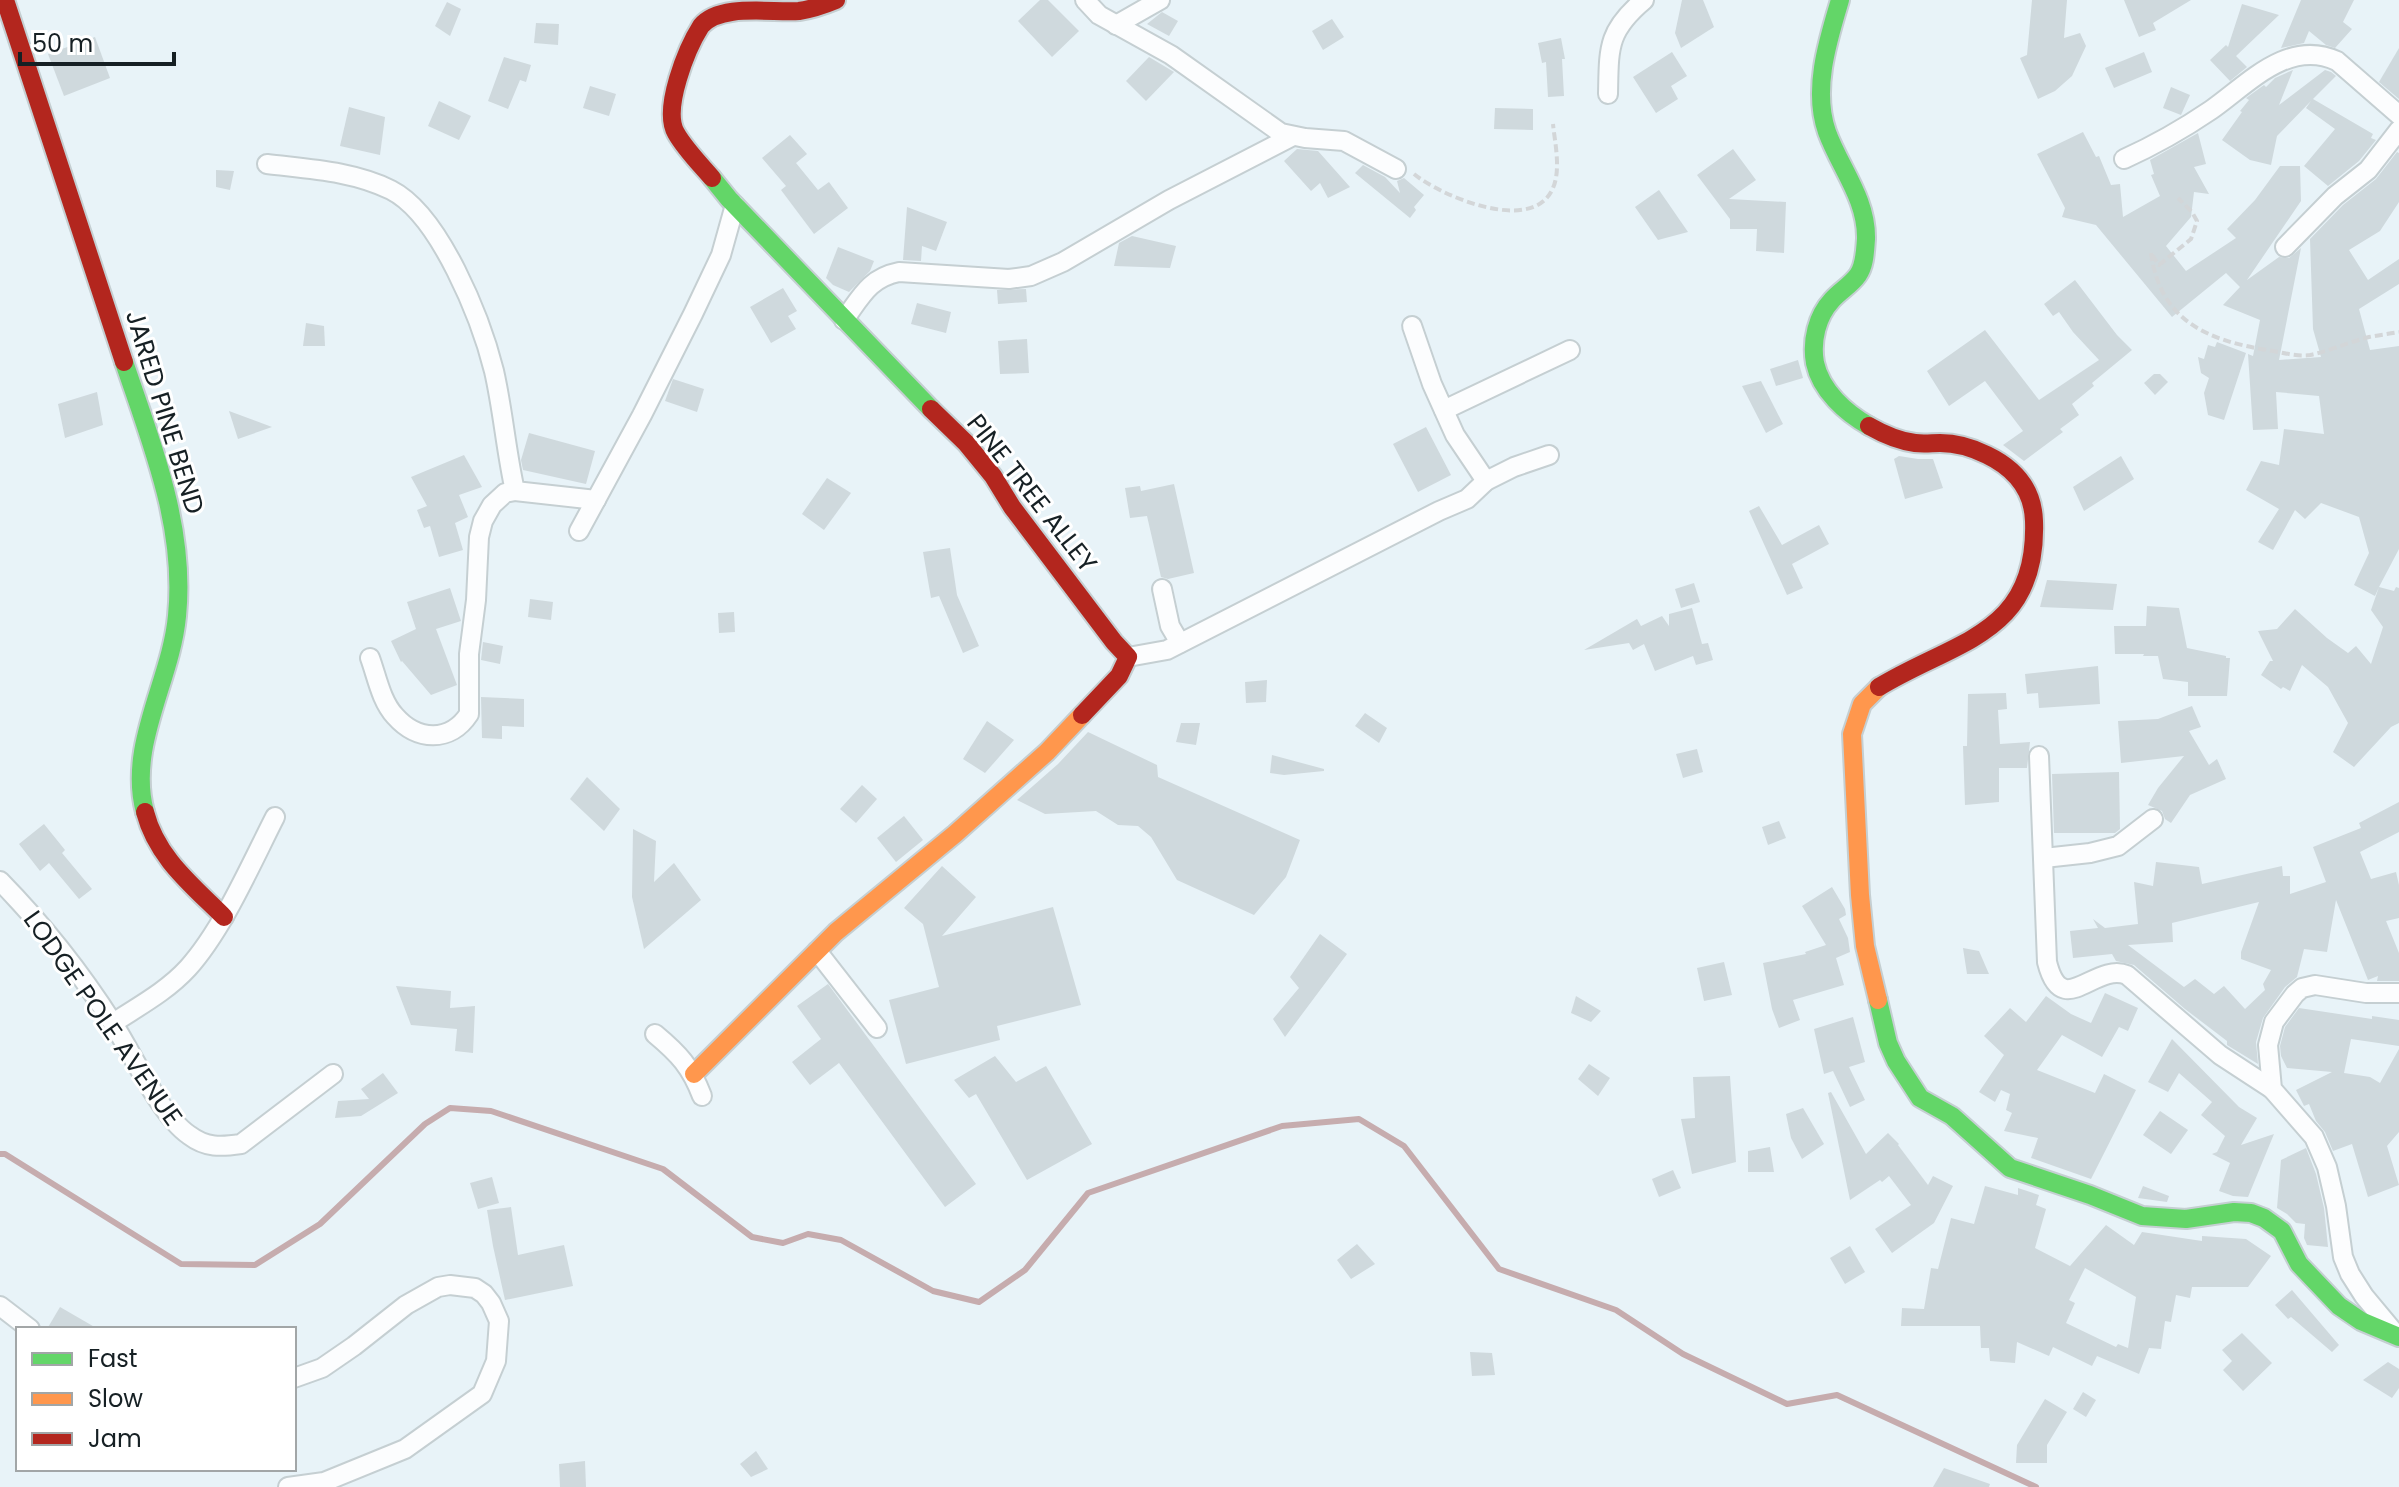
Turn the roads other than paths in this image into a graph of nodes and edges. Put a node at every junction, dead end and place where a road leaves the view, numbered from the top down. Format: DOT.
graph roads {
  1 [pos="5,0"];
  2 [pos="836,0"];
  3 [pos="1085,0"];
  4 [pos="1160,0"];
  5 [pos="1644,0"];
  6 [pos="1840,0"];
  7 [pos="1116,25"];
  8 [pos="1608,94"];
  9 [pos="2399,115"];
  10 [pos="2399,130"];
  11 [pos="1293,136"];
  12 [pos="2124,159"];
  13 [pos="267,164"];
  14 [pos="1396,169"];
  15 [pos="735,205"];
  16 [pos="2285,247"];
  17 [pos="844,320"];
  18 [pos="1412,326"];
  19 [pos="1570,350"];
  20 [pos="1444,410"];
  21 [pos="1549,455"];
  22 [pos="1486,481"];
  23 [pos="515,491"];
  24 [pos="596,500"];
  25 [pos="579,531"];
  26 [pos="1162,589"];
  27 [pos="1180,643"];
  28 [pos="1128,657"];
  29 [pos="370,658"];
  30 [pos="2039,756"];
  31 [pos="275,817"];
  32 [pos="2153,819"];
  33 [pos="2044,858"];
  34 [pos="0,881"];
  35 [pos="224,917"];
  36 [pos="817,951"];
  37 [pos="2399,993"];
  38 [pos="113,1023"];
  39 [pos="877,1028"];
  40 [pos="655,1034"];
  41 [pos="333,1074"];
  42 [pos="694,1074"];
  43 [pos="2272,1089"];
  44 [pos="702,1096"];
  45 [pos="0,1306"];
  46 [pos="27,1327"];
  47 [pos="2397,1335"];
  48 [pos="296,1377"];
  49 [pos="288,1487"];
  1 -- 35 [label="street, JARED PINE BEND"];
  2 -- 15 [label="street, PINE TREE ALLEY"];
  3 -- 7 [label="street"];
  4 -- 7 [label="street"];
  5 -- 8 [label="street"];
  6 -- 47 [label="street"];
  7 -- 11 [label="street"];
  9 -- 12 [label="street"];
  10 -- 16 [label="street"];
  11 -- 14 [label="street"];
  11 -- 17 [label="street"];
  13 -- 23 [label="street"];
  15 -- 17 [label="street, PINE TREE ALLEY"];
  15 -- 24 [label="street"];
  17 -- 28 [label="street, PINE TREE ALLEY"];
  18 -- 20 [label="street"];
  19 -- 20 [label="street"];
  20 -- 22 [label="street"];
  21 -- 22 [label="street"];
  22 -- 27 [label="street"];
  23 -- 24 [label="street"];
  23 -- 29 [label="street"];
  24 -- 25 [label="street"];
  26 -- 27 [label="street"];
  27 -- 28 [label="street"];
  28 -- 36 [label="street"];
  30 -- 33 [label="street"];
  31 -- 35 [label="street"];
  32 -- 33 [label="street"];
  33 -- 43 [label="street"];
  34 -- 38 [label="street, LODGE POLE AVENUE"];
  35 -- 38 [label="street"];
  36 -- 39 [label="street"];
  36 -- 42 [label="street"];
  37 -- 43 [label="street"];
  38 -- 41 [label="street, LODGE POLE AVENUE"];
  40 -- 42 [label="street"];
  42 -- 44 [label="street"];
  43 -- 47 [label="street"];
  45 -- 46 [label="street"];
  48 -- 49 [label="street"];
}
